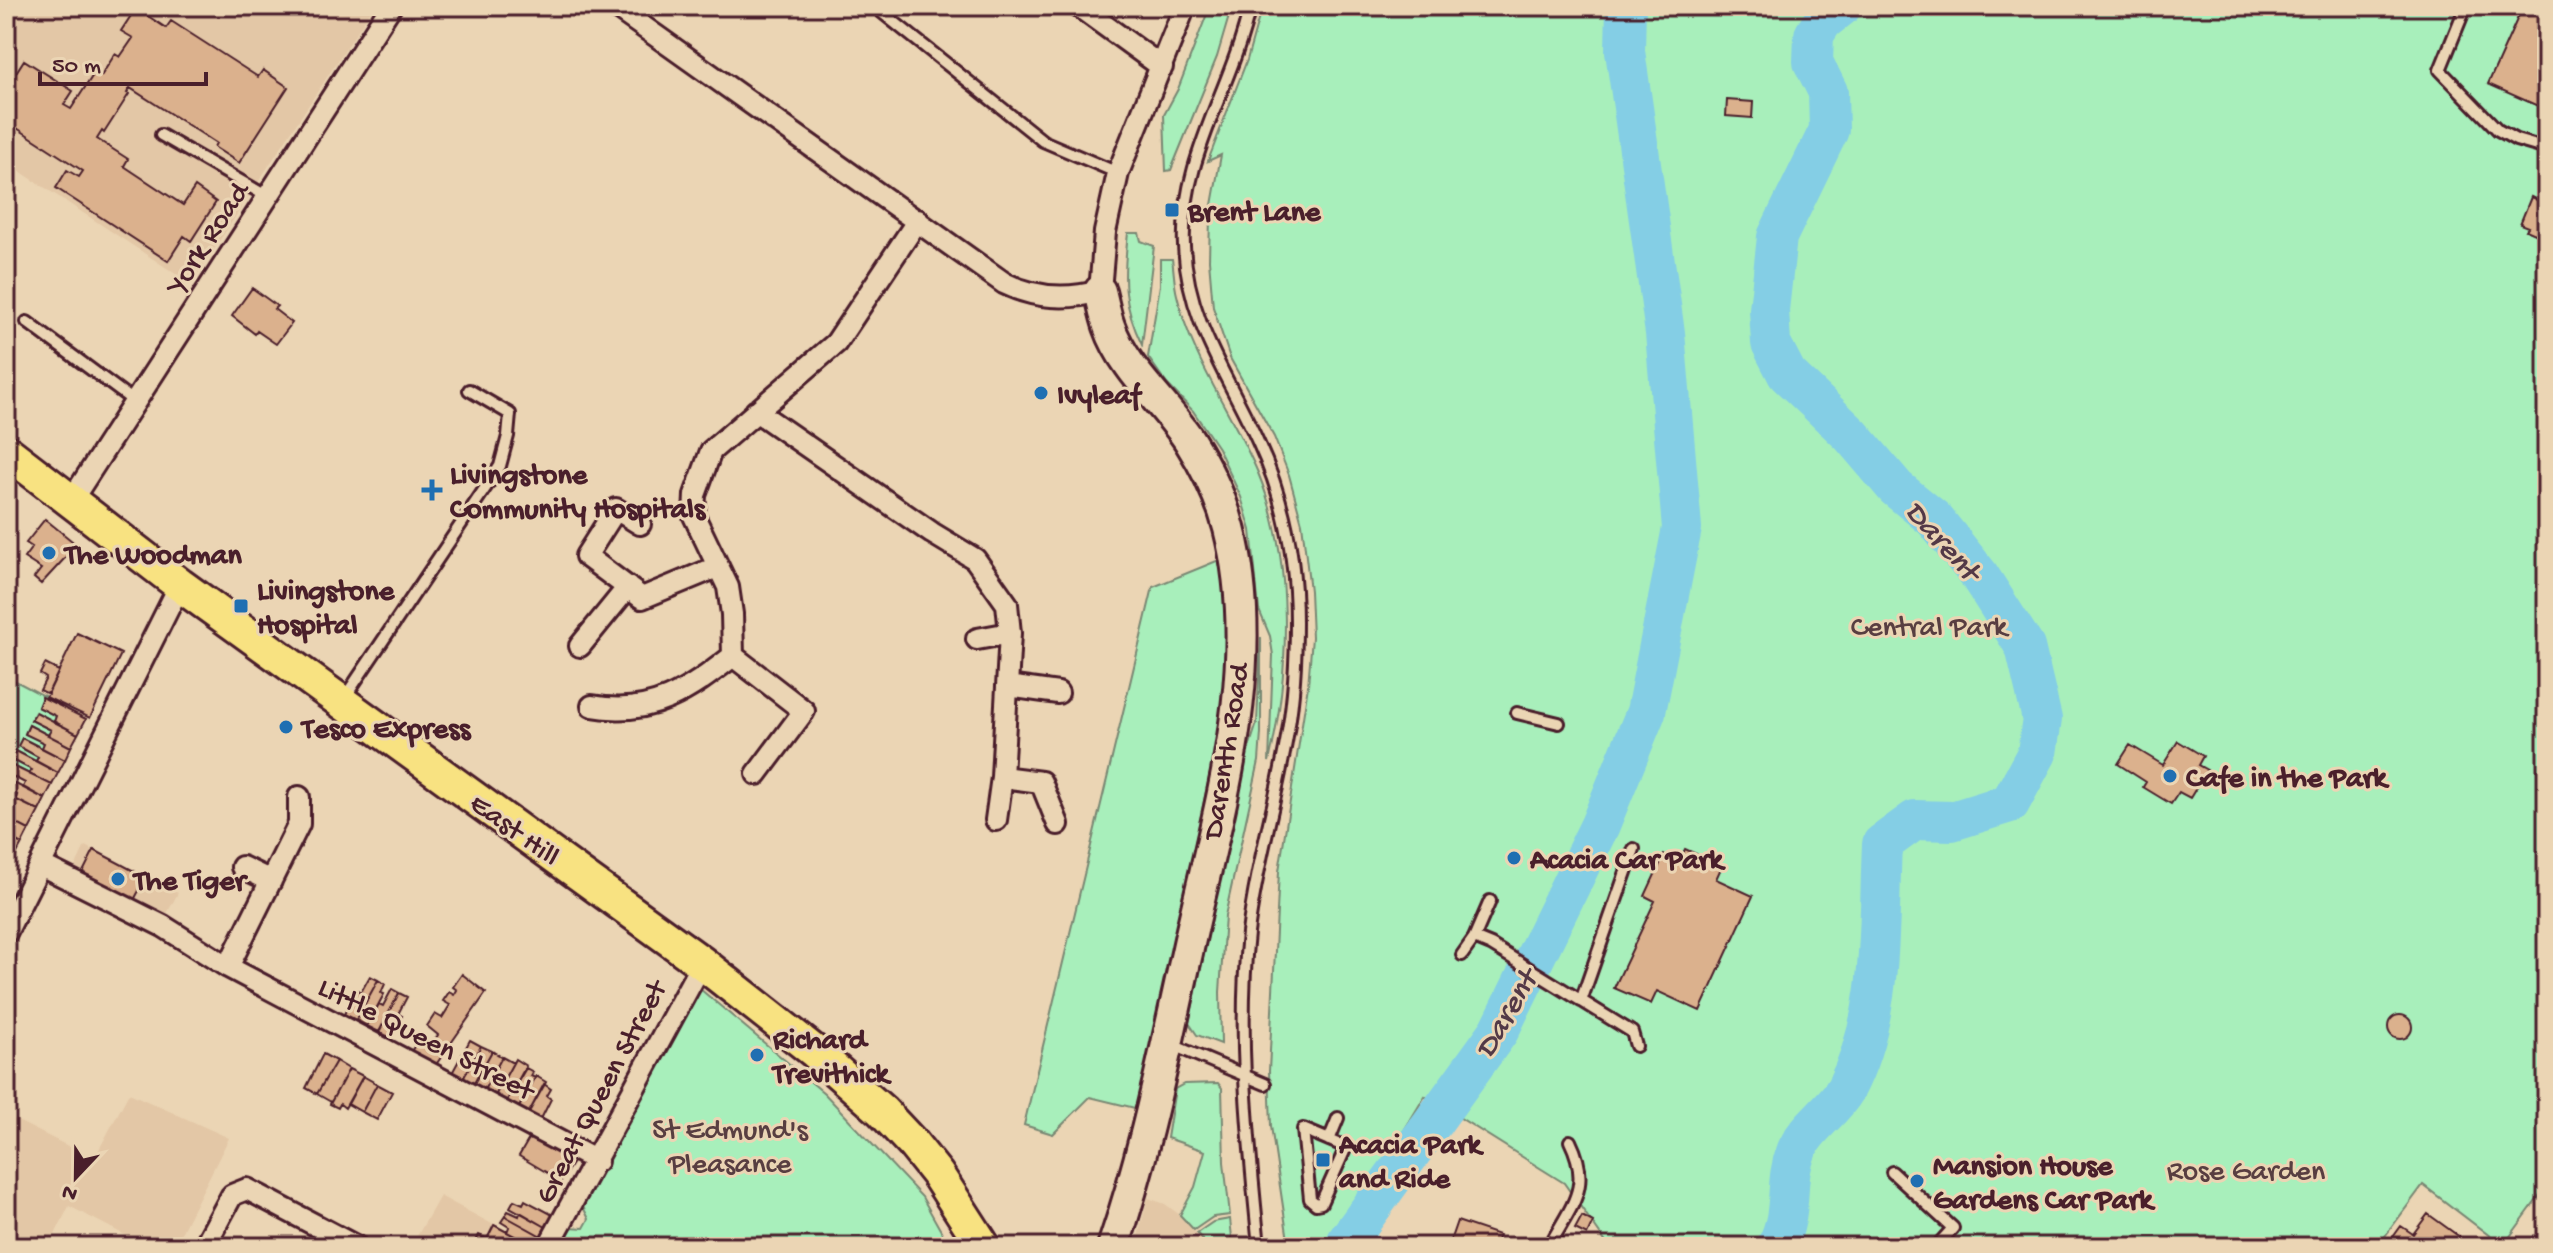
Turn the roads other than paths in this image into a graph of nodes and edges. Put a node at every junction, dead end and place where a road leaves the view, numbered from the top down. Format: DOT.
graph roads {
  1 [pos="391,6"];
  2 [pos="614,6"];
  3 [pos="874,6"];
  4 [pos="1078,6"];
  5 [pos="1185,6"];
  6 [pos="1250,6"];
  7 [pos="2466,6"];
  8 [pos="1162,67"];
  9 [pos="161,135"];
  10 [pos="2547,149"];
  11 [pos="1118,173"];
  12 [pos="268,197"];
  13 [pos="918,220"];
  14 [pos="1100,291"];
  15 [pos="27,322"];
  16 [pos="469,390"];
  17 [pos="135,402"];
  18 [pos="756,411"];
  19 [pos="6,451"];
  20 [pos="71,501"];
  21 [pos="640,524"];
  22 [pos="717,567"];
  23 [pos="180,585"];
  24 [pos="628,587"];
  25 [pos="1010,633"];
  26 [pos="977,639"];
  27 [pos="580,646"];
  28 [pos="733,656"];
  29 [pos="1007,686"];
  30 [pos="1058,693"];
  31 [pos="342,702"];
  32 [pos="592,706"];
  33 [pos="1517,713"];
  34 [pos="1559,723"];
  35 [pos="757,774"];
  36 [pos="1002,777"];
  37 [pos="299,797"];
  38 [pos="996,820"];
  39 [pos="1058,824"];
  40 [pos="1634,849"];
  41 [pos="41,865"];
  42 [pos="242,867"];
  43 [pos="271,881"];
  44 [pos="1490,901"];
  45 [pos="6,933"];
  46 [pos="1474,938"];
  47 [pos="1462,955"];
  48 [pos="702,963"];
  49 [pos="228,967"];
  50 [pos="1581,1001"];
  51 [pos="1168,1043"];
  52 [pos="1636,1046"];
  53 [pos="1246,1075"];
  54 [pos="1265,1084"];
  55 [pos="1338,1118"];
  56 [pos="1329,1140"];
  57 [pos="1570,1141"];
  58 [pos="597,1161"];
  59 [pos="1892,1172"];
  60 [pos="204,1247"];
  61 [pos="357,1247"];
  62 [pos="548,1247"];
  63 [pos="984,1247"];
  64 [pos="1113,1247"];
  65 [pos="1259,1247"];
  66 [pos="1549,1247"];
  67 [pos="1936,1247"];
  1 -- 12 [label="street, York Road"];
  2 -- 13 [label="street"];
  3 -- 11 [label="lane"];
  4 -- 8 [label="street"];
  5 -- 8 [label="street, Darenth Road"];
  6 -- 53 [label="lane"];
  7 -- 10 [label="lane"];
  8 -- 11 [label="street, Darenth Road"];
  9 -- 12 [label="lane"];
  11 -- 14 [label="street, Darenth Road"];
  12 -- 17 [label="street, York Road"];
  13 -- 14 [label="street"];
  13 -- 18 [label="street"];
  14 -- 51 [label="street, Darenth Road"];
  15 -- 17 [label="lane"];
  16 -- 31 [label="lane"];
  17 -- 20 [label="street, York Road"];
  18 -- 22 [label="street"];
  18 -- 25 [label="street"];
  19 -- 20 [label="main road, East Hill"];
  20 -- 23 [label="main road, East Hill"];
  21 -- 24 [label="street"];
  22 -- 24 [label="street"];
  22 -- 28 [label="street"];
  23 -- 31 [label="main road, East Hill"];
  23 -- 41 [label="street"];
  24 -- 27 [label="street"];
  25 -- 26 [label="street"];
  25 -- 29 [label="street"];
  28 -- 32 [label="street"];
  28 -- 35 [label="street"];
  29 -- 30 [label="street"];
  29 -- 36 [label="street"];
  31 -- 48 [label="main road, East Hill"];
  33 -- 34 [label="lane"];
  36 -- 38 [label="street"];
  36 -- 39 [label="street"];
  37 -- 43 [label="street"];
  40 -- 50 [label="lane"];
  41 -- 45 [label="street"];
  41 -- 49 [label="street, Little Queen Street"];
  42 -- 43 [label="street"];
  43 -- 49 [label="street"];
  44 -- 46 [label="lane"];
  46 -- 47 [label="lane"];
  46 -- 50 [label="lane"];
  48 -- 58 [label="street, Great Queen Street"];
  48 -- 63 [label="main road, East Hill"];
  49 -- 58 [label="street, Little Queen Street"];
  50 -- 52 [label="lane"];
  51 -- 53 [label="lane"];
  51 -- 64 [label="street, Darenth Road"];
  53 -- 54 [label="lane"];
  53 -- 65 [label="lane"];
  55 -- 56 [label="lane"];
  56 -- 56 [label="lane"];
  57 -- 66 [label="lane"];
  58 -- 62 [label="street, Great Queen Street"];
  59 -- 67 [label="lane"];
  60 -- 61 [label="street"];
}
